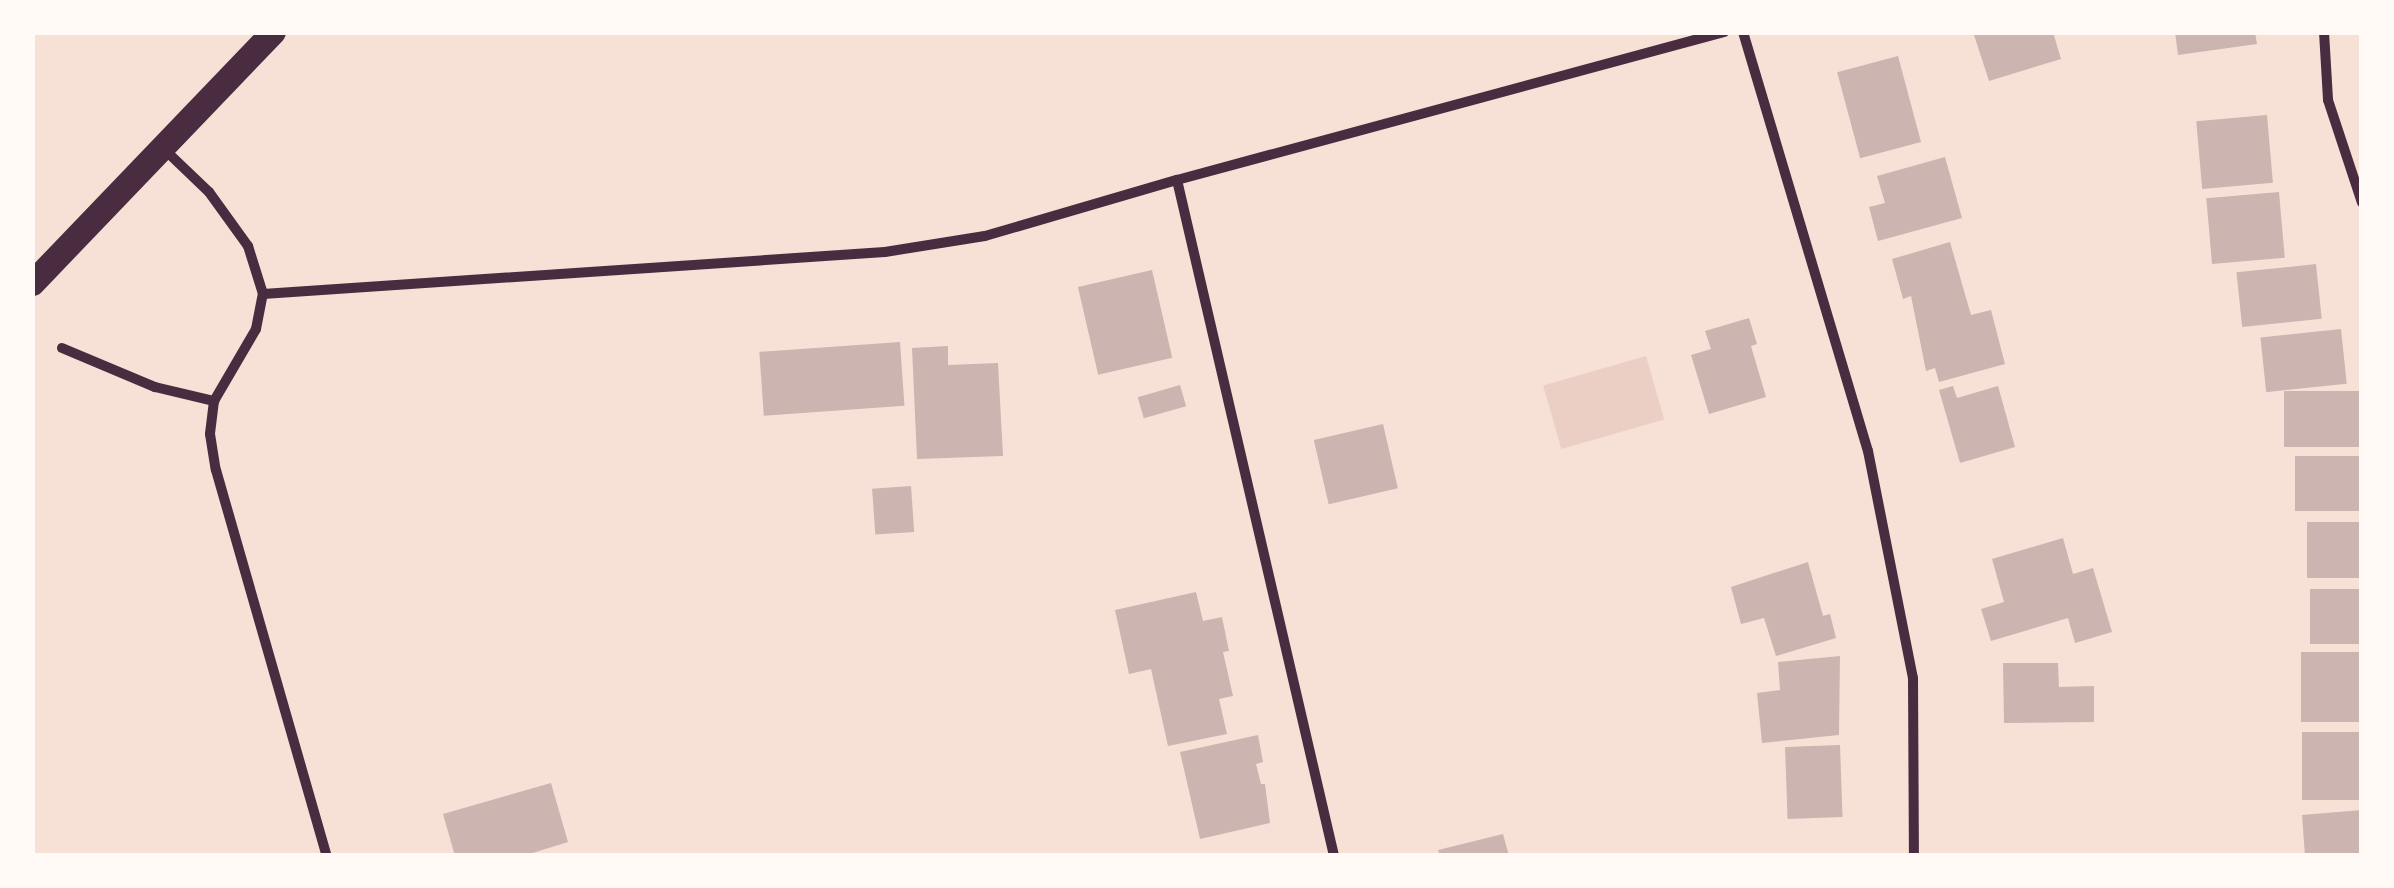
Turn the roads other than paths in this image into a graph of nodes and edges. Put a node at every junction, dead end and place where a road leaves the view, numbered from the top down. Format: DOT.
graph roads {
  1 [pos="273,32"];
  2 [pos="1724,32"];
  3 [pos="1743,32"];
  4 [pos="2324,32"];
  5 [pos="163,148"];
  6 [pos="1177,180"];
  7 [pos="2362,202"];
  8 [pos="32,283"];
  9 [pos="263,294"];
  10 [pos="62,348"];
  11 [pos="214,401"];
  12 [pos="327,856"];
  13 [pos="1334,856"];
  14 [pos="1914,856"];
  1 -- 5 [label="main road"];
  2 -- 6 [label="street"];
  3 -- 14 [label="street"];
  4 -- 7 [label="street"];
  5 -- 8 [label="main road"];
  5 -- 9 [label="street"];
  6 -- 9 [label="street"];
  6 -- 13 [label="street"];
  9 -- 11 [label="street"];
  10 -- 11 [label="street"];
  11 -- 12 [label="street"];
}
